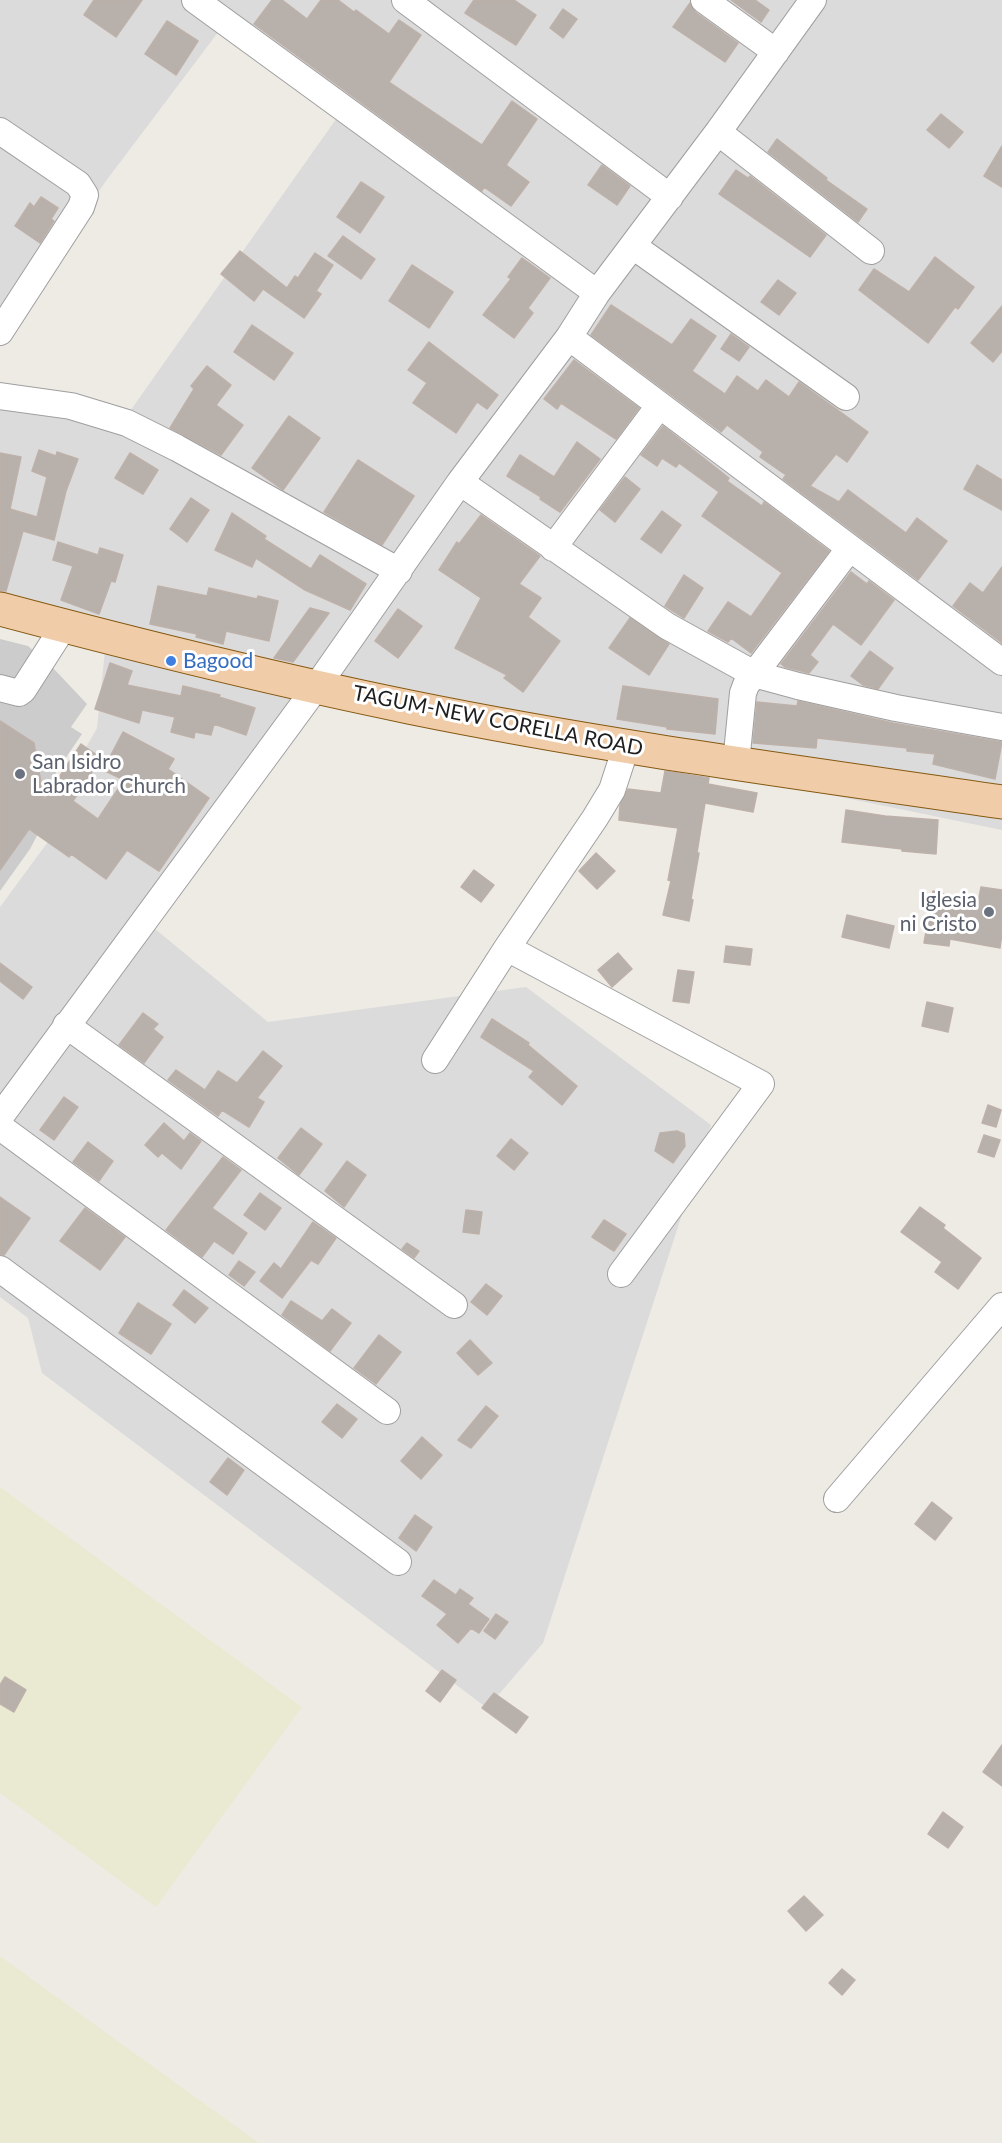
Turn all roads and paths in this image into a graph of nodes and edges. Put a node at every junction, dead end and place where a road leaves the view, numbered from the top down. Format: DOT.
graph roads {
  1 [pos="195,0"];
  2 [pos="405,0"];
  3 [pos="704,0"];
  4 [pos="813,0"];
  5 [pos="776,52"];
  6 [pos="0,131"];
  7 [pos="718,132"];
  8 [pos="670,196"];
  9 [pos="633,246"];
  10 [pos="871,251"];
  11 [pos="597,293"];
  12 [pos="0,332"];
  13 [pos="569,338"];
  14 [pos="0,396"];
  15 [pos="846,398"];
  16 [pos="659,406"];
  17 [pos="460,482"];
  18 [pos="553,548"];
  19 [pos="849,549"];
  20 [pos="399,571"];
  21 [pos="0,609"];
  22 [pos="64,626"];
  23 [pos="1002,662"];
  24 [pos="754,674"];
  25 [pos="317,686"];
  26 [pos="0,688"];
  27 [pos="1002,727"];
  28 [pos="626,747"];
  29 [pos="736,763"];
  30 [pos="1002,802"];
  31 [pos="507,948"];
  32 [pos="66,1025"];
  33 [pos="435,1060"];
  34 [pos="0,1116"];
  35 [pos="0,1127"];
  36 [pos="0,1269"];
  37 [pos="621,1274"];
  38 [pos="454,1305"];
  39 [pos="1002,1306"];
  40 [pos="387,1411"];
  41 [pos="837,1498"];
  42 [pos="398,1562"];
  1 -- 11 [label="street"];
  2 -- 8 [label="street"];
  3 -- 5 [label="street"];
  4 -- 5 [label="street"];
  5 -- 7 [label="street"];
  6 -- 12 [label="street"];
  7 -- 8 [label="street"];
  7 -- 10 [label="street"];
  8 -- 9 [label="street"];
  9 -- 11 [label="street"];
  9 -- 15 [label="street"];
  11 -- 13 [label="street"];
  13 -- 16 [label="street"];
  13 -- 17 [label="street"];
  14 -- 20 [label="street"];
  16 -- 18 [label="street"];
  16 -- 19 [label="street"];
  17 -- 18 [label="street"];
  17 -- 20 [label="street"];
  18 -- 24 [label="street"];
  19 -- 23 [label="street"];
  19 -- 24 [label="street"];
  20 -- 25 [label="street"];
  21 -- 22 [label="main road, TAGUM-NEW CORELLA ROAD"];
  22 -- 25 [label="main road, TAGUM-NEW CORELLA ROAD"];
  22 -- 26 [label="street"];
  24 -- 27 [label="street"];
  24 -- 29 [label="street"];
  25 -- 28 [label="main road, TAGUM-NEW CORELLA ROAD"];
  25 -- 32 [label="street"];
  28 -- 29 [label="main road, TAGUM-NEW CORELLA ROAD"];
  28 -- 31 [label="street"];
  29 -- 30 [label="main road, TAGUM-NEW CORELLA ROAD"];
  31 -- 33 [label="street"];
  31 -- 37 [label="street"];
  32 -- 34 [label="street"];
  32 -- 38 [label="street"];
  35 -- 40 [label="street"];
  36 -- 42 [label="street"];
  39 -- 41 [label="street"];
}
